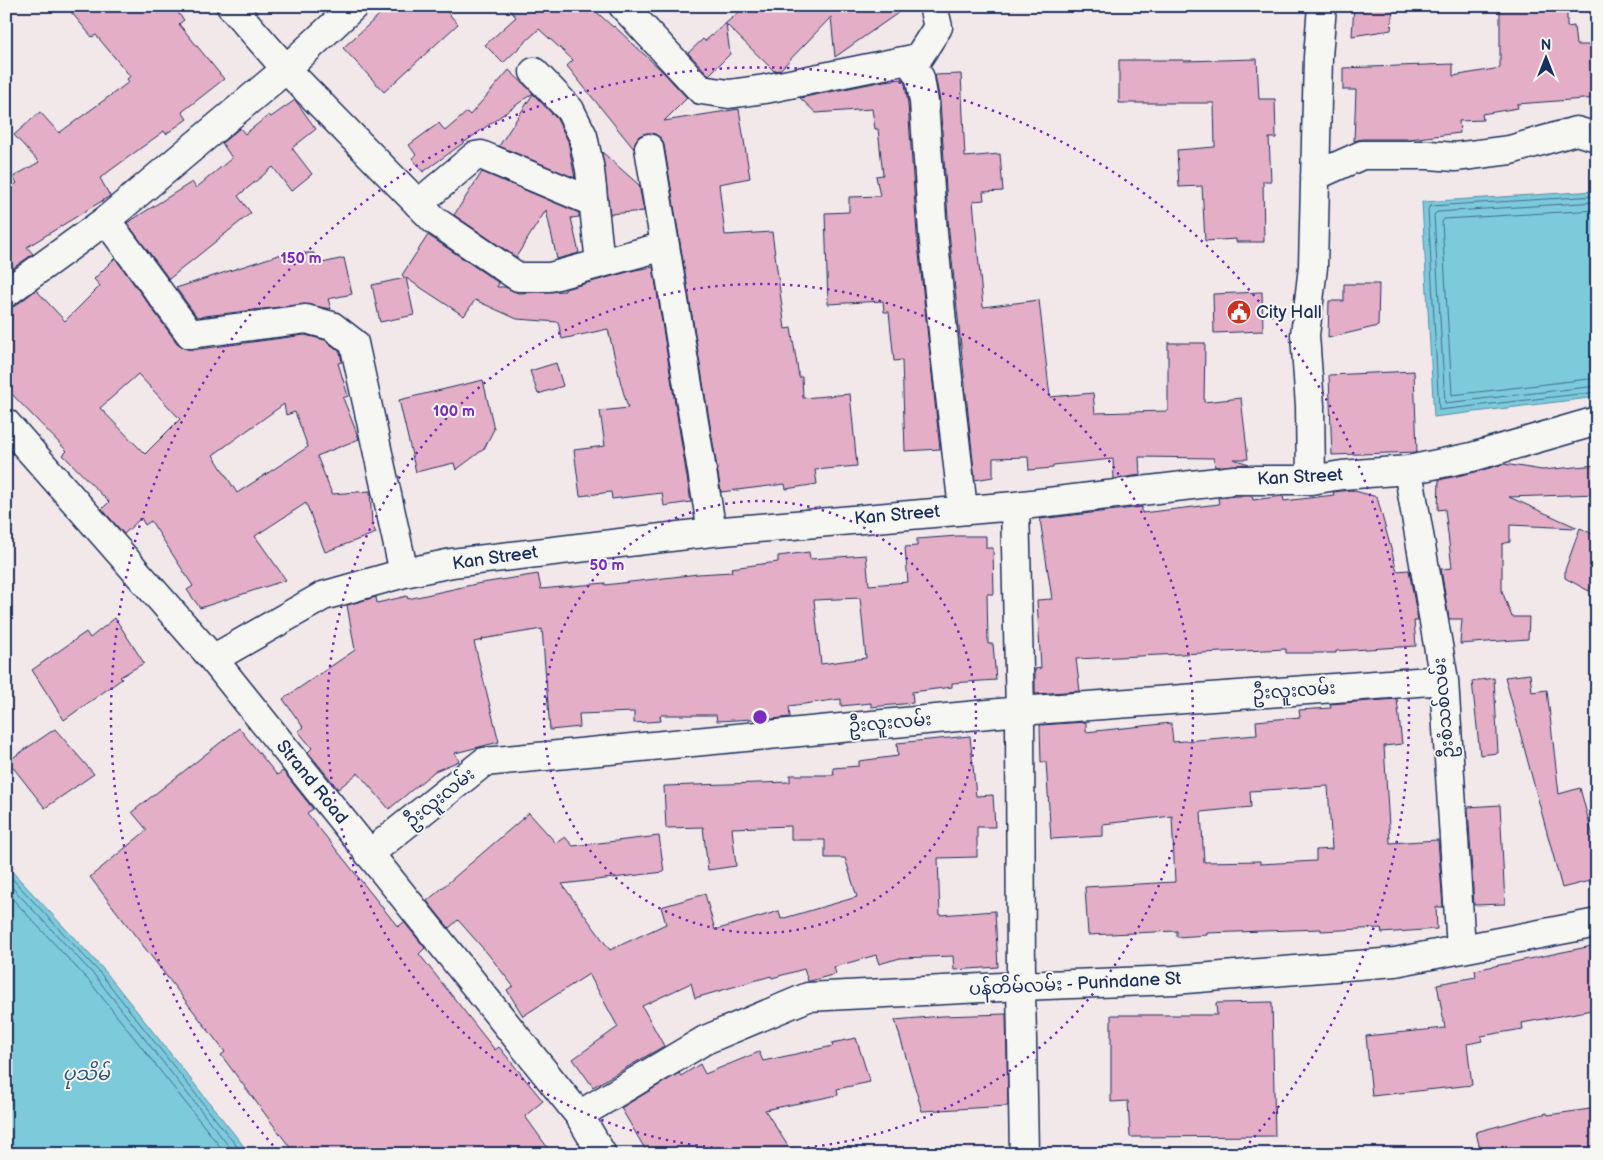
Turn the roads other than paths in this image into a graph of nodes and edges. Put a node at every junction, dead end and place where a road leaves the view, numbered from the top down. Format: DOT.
graph roads {
  1 [pos="230,6"];
  2 [pos="354,6"];
  3 [pos="623,6"];
  4 [pos="933,6"];
  5 [pos="1322,6"];
  6 [pos="909,60"];
  7 [pos="286,69"];
  8 [pos="534,72"];
  9 [pos="1597,137"];
  10 [pos="649,148"];
  11 [pos="1315,176"];
  12 [pos="593,202"];
  13 [pos="418,204"];
  14 [pos="106,220"];
  15 [pos="665,246"];
  16 [pos="600,263"];
  17 [pos="6,293"];
  18 [pos="1597,421"];
  19 [pos="6,423"];
  20 [pos="1408,470"];
  21 [pos="1312,480"];
  22 [pos="1015,506"];
  23 [pos="963,509"];
  24 [pos="712,532"];
  25 [pos="404,573"];
  26 [pos="213,659"];
  27 [pos="1444,680"];
  28 [pos="1020,711"];
  29 [pos="369,854"];
  30 [pos="1597,923"];
  31 [pos="1461,949"];
  32 [pos="1021,986"];
  33 [pos="579,1115"];
  34 [pos="602,1154"];
  35 [pos="1024,1154"];
  1 -- 7 [label="street"];
  2 -- 7 [label="street"];
  3 -- 6 [label="street"];
  4 -- 6 [label="street"];
  5 -- 11 [label="street"];
  6 -- 23 [label="street"];
  7 -- 13 [label="street"];
  7 -- 14 [label="street"];
  8 -- 12 [label="street"];
  9 -- 11 [label="street"];
  10 -- 15 [label="street"];
  11 -- 21 [label="street"];
  12 -- 13 [label="street"];
  12 -- 16 [label="street"];
  13 -- 16 [label="street"];
  14 -- 17 [label="street"];
  14 -- 25 [label="street"];
  15 -- 16 [label="street"];
  15 -- 24 [label="street"];
  18 -- 20 [label="street, Kan Street"];
  19 -- 26 [label="street, Strand Road"];
  20 -- 21 [label="street, Kan Street"];
  20 -- 27 [label="street, ဦးစံသစ်လမ်း"];
  21 -- 22 [label="street, Kan Street"];
  22 -- 23 [label="street, Kan Street"];
  22 -- 28 [label="street"];
  23 -- 24 [label="street, Kan Street"];
  24 -- 25 [label="street, Kan Street"];
  25 -- 26 [label="street, Kan Street"];
  26 -- 29 [label="street, Strand Road"];
  27 -- 28 [label="street, ဦးလူးလမ်း"];
  27 -- 31 [label="street, ဦးစံသစ်လမ်း"];
  28 -- 29 [label="street, ဦးလူးလမ်း"];
  28 -- 32 [label="street"];
  29 -- 33 [label="street, Strand Road"];
  30 -- 31 [label="street, ပန်တိမ်လမ်း - Punndane St"];
  31 -- 32 [label="street, ပန်တိမ်လမ်း - Punndane St"];
  32 -- 33 [label="street, ပန်တိမ်လမ်း - Punndane St"];
  32 -- 35 [label="street"];
  33 -- 34 [label="street, Strand Road"];
}
